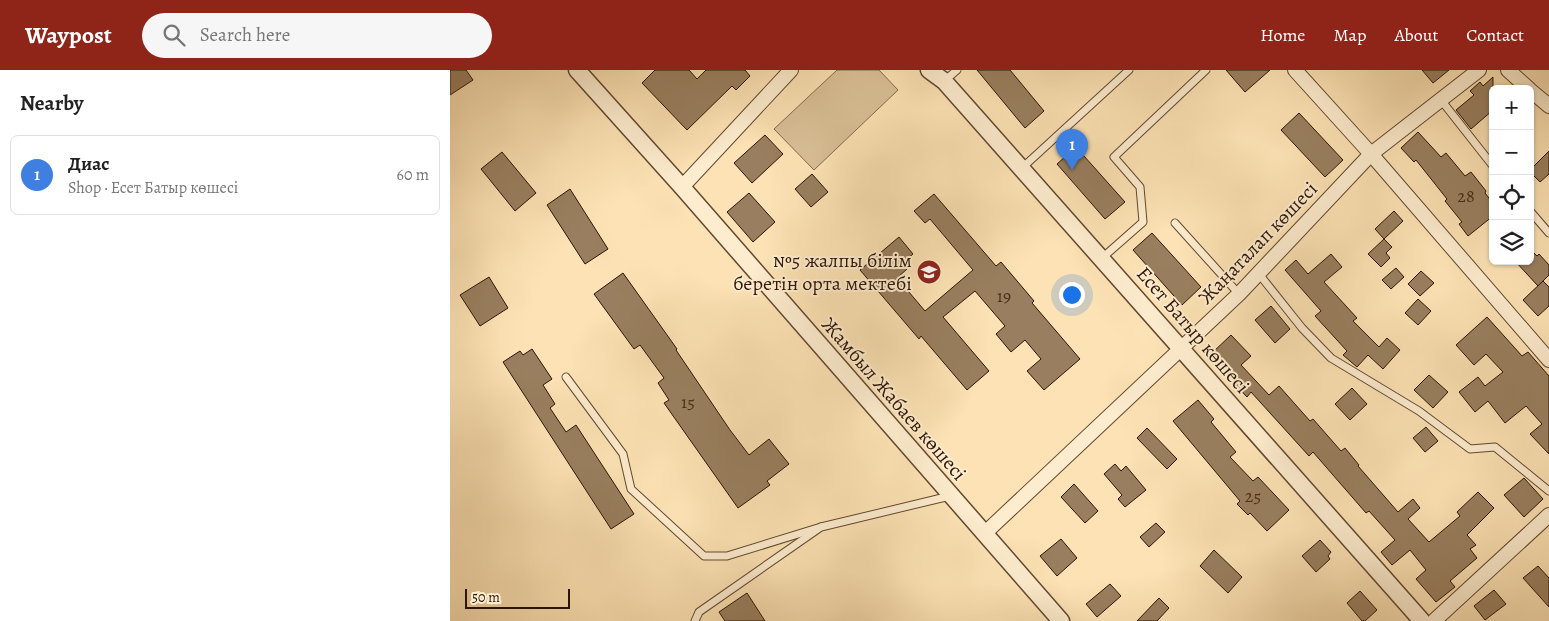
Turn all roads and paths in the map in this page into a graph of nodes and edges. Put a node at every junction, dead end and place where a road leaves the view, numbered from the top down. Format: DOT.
graph roads {
  1 [pos="577,70"];
  2 [pos="791,70"];
  3 [pos="929,70"];
  4 [pos="957,70"];
  5 [pos="1129,70"];
  6 [pos="1206,70"];
  7 [pos="1295,70"];
  8 [pos="1479,70"];
  9 [pos="1508,70"];
  10 [pos="944,81"];
  11 [pos="1525,85"];
  12 [pos="1534,93"];
  13 [pos="1441,100"];
  14 [pos="1549,106"];
  15 [pos="1371,154"];
  16 [pos="1489,161"];
  17 [pos="1021,168"];
  18 [pos="682,188"];
  19 [pos="1534,216"];
  20 [pos="1175,223"];
  21 [pos="1549,233"];
  22 [pos="1102,259"];
  23 [pos="1258,274"];
  24 [pos="1239,294"];
  25 [pos="1180,348"];
  26 [pos="1549,360"];
  27 [pos="566,377"];
  28 [pos="1549,491"];
  29 [pos="951,496"];
  30 [pos="1549,515"];
  31 [pos="821,527"];
  32 [pos="984,534"];
  33 [pos="695,621"];
  34 [pos="1060,621"];
  35 [pos="1422,621"];
  36 [pos="1434,621"];
  1 -- 18 [label="street, Жамбыл Жабаев көшесі"];
  2 -- 18 [label="street"];
  3 -- 10 [label="street, Есет Батыр көшесі"];
  4 -- 10 [label="lane"];
  5 -- 17 [label="lane"];
  6 -- 22 [label="lane"];
  7 -- 15 [label="street"];
  8 -- 13 [label="street, Жаңаталап көшесі"];
  9 -- 11 [label="street"];
  10 -- 17 [label="street, Есет Батыр көшесі"];
  12 -- 14 [label="street"];
  13 -- 15 [label="street, Жаңаталап көшесі"];
  13 -- 16 [label="lane"];
  15 -- 23 [label="street, Жаңаталап көшесі"];
  15 -- 26 [label="street"];
  17 -- 22 [label="street, Есет Батыр көшесі"];
  18 -- 29 [label="street, Жамбыл Жабаев көшесі"];
  19 -- 21 [label="lane"];
  20 -- 24 [label="lane"];
  22 -- 25 [label="street, Есет Батыр көшесі"];
  23 -- 24 [label="street, Жаңаталап көшесі"];
  23 -- 28 [label="lane"];
  24 -- 25 [label="street, Жаңаталап көшесі"];
  25 -- 32 [label="street, Жаңаталап көшесі"];
  25 -- 35 [label="street, Есет Батыр көшесі"];
  27 -- 31 [label="lane"];
  29 -- 31 [label="lane"];
  29 -- 32 [label="street, Жамбыл Жабаев көшесі"];
  30 -- 36 [label="street"];
  31 -- 33 [label="lane"];
  32 -- 34 [label="street, Жамбыл Жабаев көшесі"];
}
